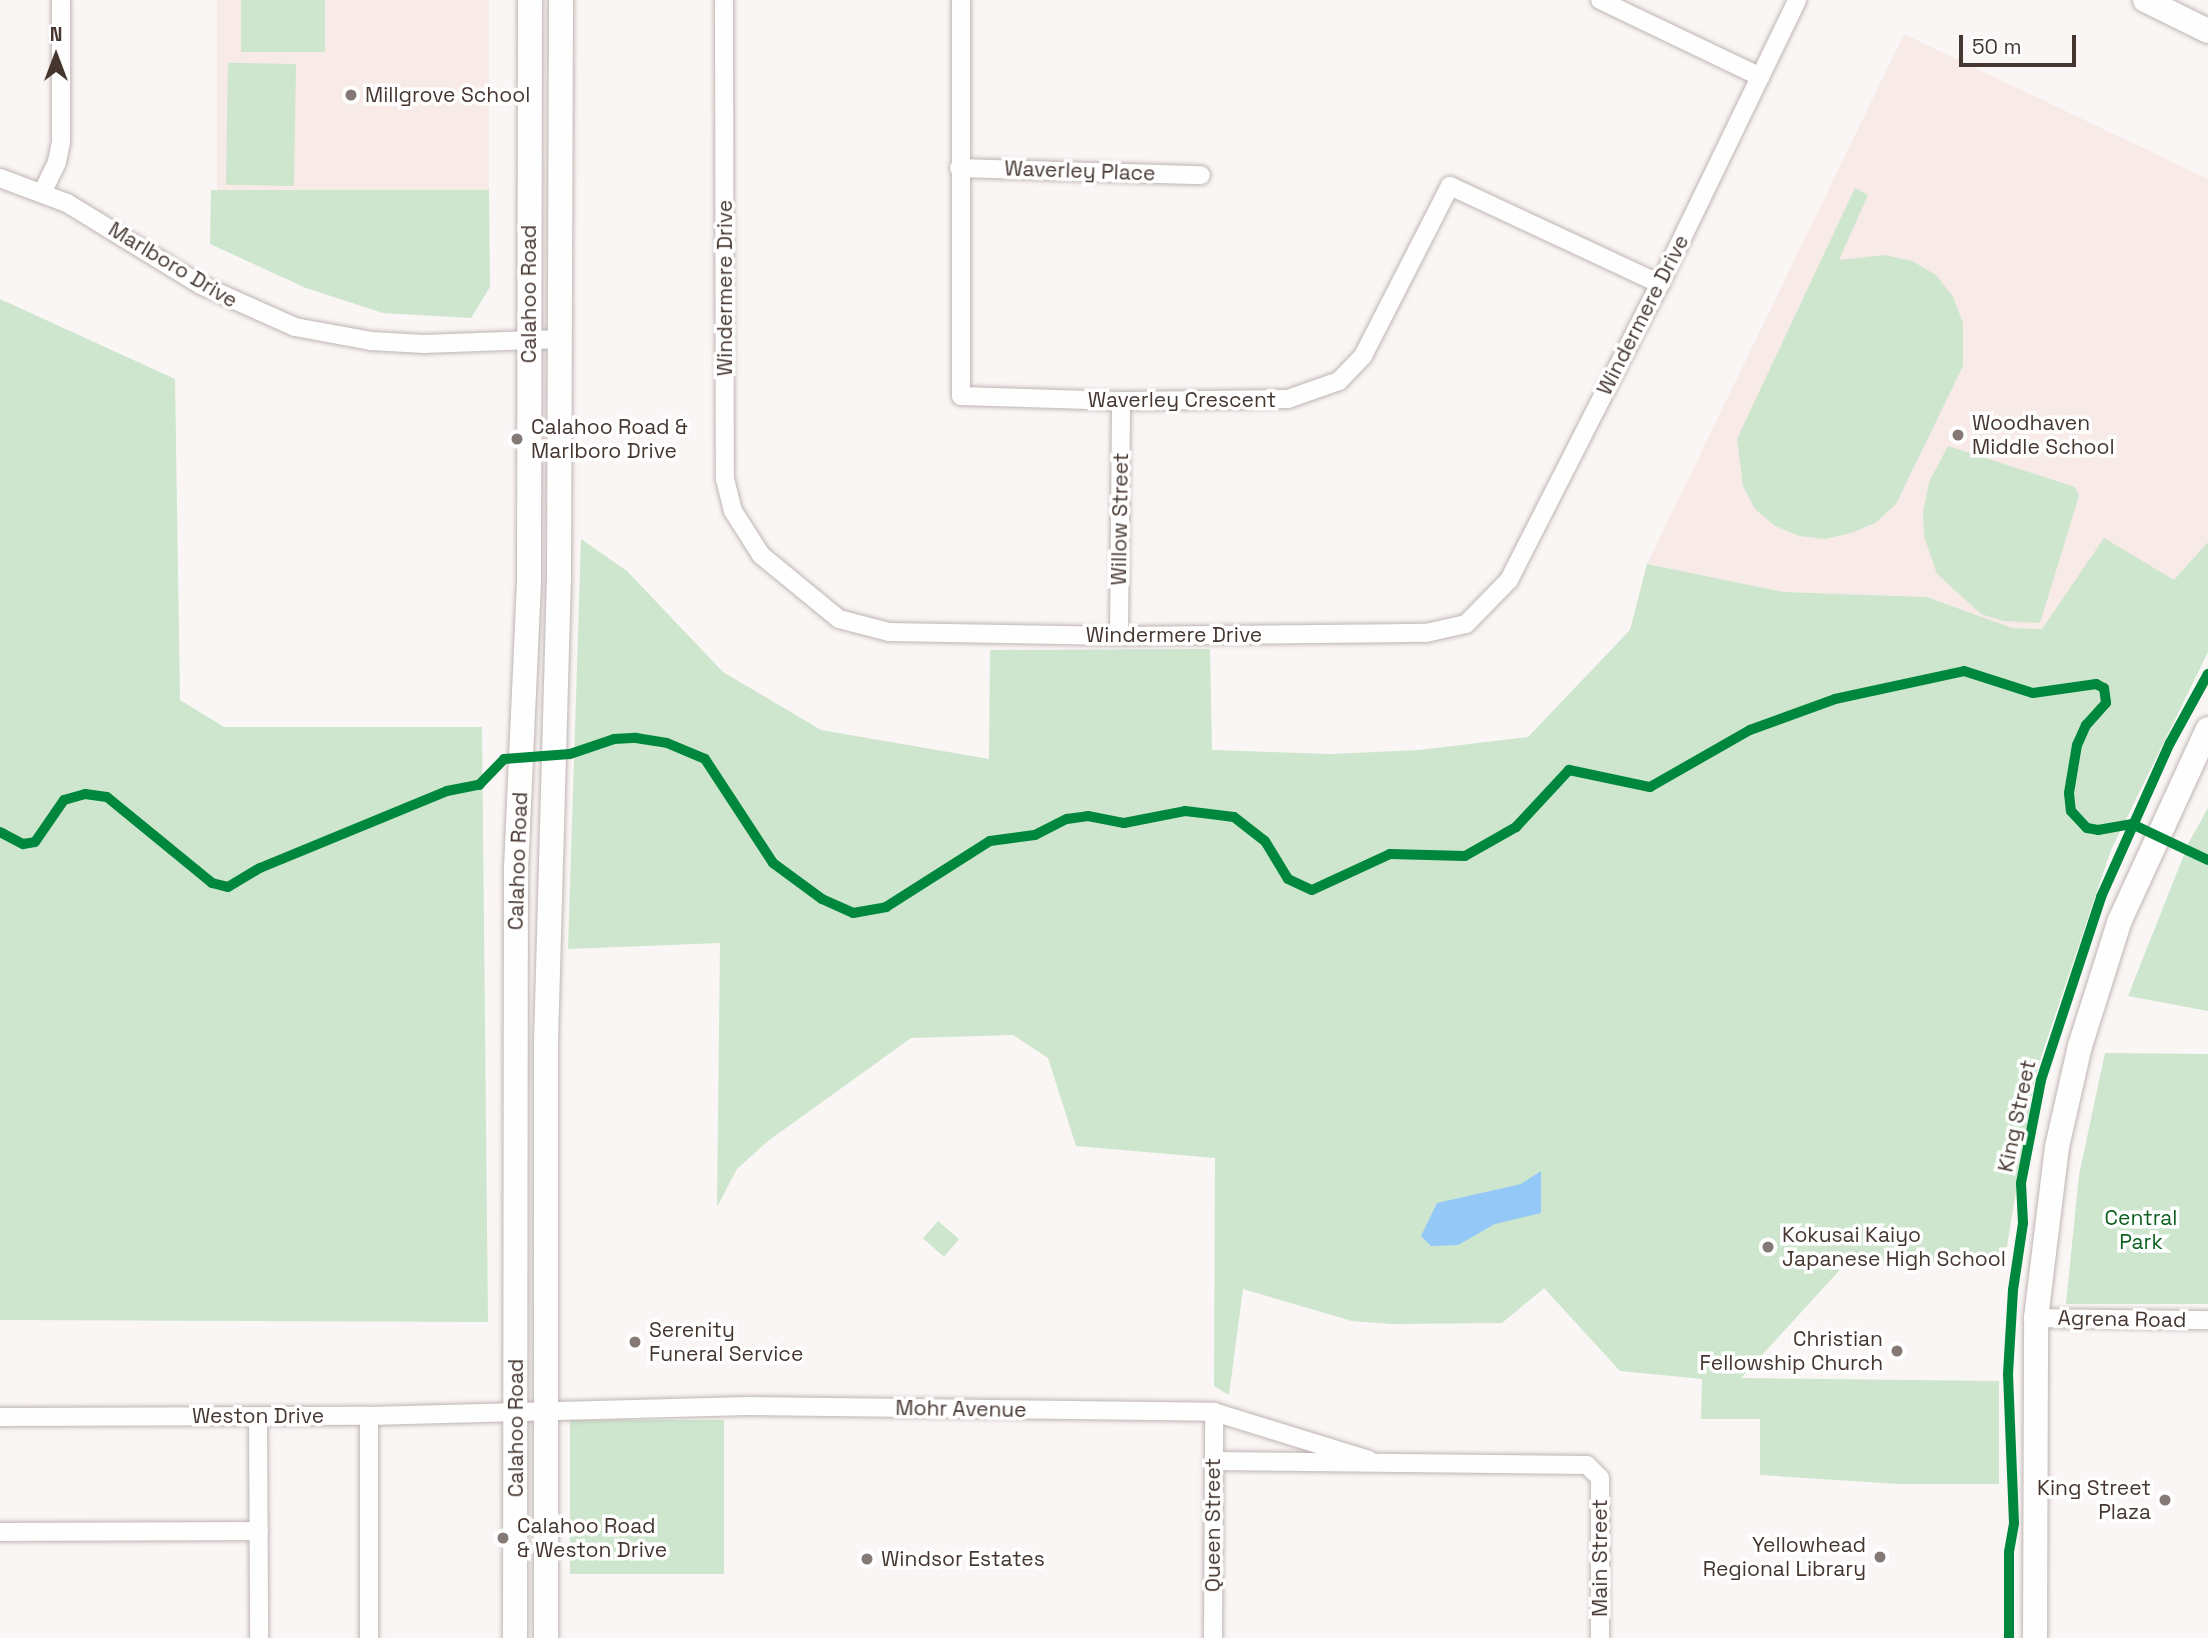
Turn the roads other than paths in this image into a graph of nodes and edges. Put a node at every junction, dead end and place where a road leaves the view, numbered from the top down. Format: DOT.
graph roads {
  1 [pos="61,0"];
  2 [pos="530,0"];
  3 [pos="561,0"];
  4 [pos="724,0"];
  5 [pos="961,0"];
  6 [pos="1600,0"];
  7 [pos="1797,0"];
  8 [pos="2145,0"];
  9 [pos="2208,31"];
  10 [pos="1761,77"];
  11 [pos="959,168"];
  12 [pos="1201,175"];
  13 [pos="0,178"];
  14 [pos="42,193"];
  15 [pos="1660,284"];
  16 [pos="560,339"];
  17 [pos="529,341"];
  18 [pos="1121,401"];
  19 [pos="1119,636"];
  20 [pos="2208,729"];
  21 [pos="2036,1318"];
  22 [pos="2208,1320"];
  23 [pos="546,1409"];
  24 [pos="516,1411"];
  25 [pos="1214,1412"];
  26 [pos="369,1416"];
  27 [pos="0,1417"];
  28 [pos="258,1417"];
  29 [pos="1368,1460"];
  30 [pos="1214,1461"];
  31 [pos="1600,1478"];
  32 [pos="258,1531"];
  33 [pos="0,1532"];
  34 [pos="259,1638"];
  35 [pos="369,1638"];
  36 [pos="515,1638"];
  37 [pos="546,1638"];
  38 [pos="1213,1638"];
  39 [pos="1600,1638"];
  40 [pos="2035,1638"];
  1 -- 14 [label="street"];
  2 -- 17 [label="main road, Calahoo Road"];
  3 -- 16 [label="main road, Calahoo Road"];
  4 -- 19 [label="street, Windermere Drive"];
  5 -- 11 [label="street, Waverley Crescent"];
  6 -- 10 [label="street"];
  7 -- 10 [label="street, Windermere Drive"];
  8 -- 9 [label="main road"];
  10 -- 15 [label="street, Windermere Drive"];
  11 -- 12 [label="street, Waverley Place"];
  11 -- 18 [label="street, Waverley Crescent"];
  13 -- 14 [label="street, Marlboro Drive"];
  14 -- 17 [label="street, Marlboro Drive"];
  15 -- 18 [label="street, Waverley Crescent"];
  15 -- 19 [label="street, Windermere Drive"];
  16 -- 17 [label="street, Marlboro Drive"];
  16 -- 23 [label="main road, Calahoo Road"];
  17 -- 24 [label="main road, Calahoo Road"];
  18 -- 19 [label="street, Willow Street"];
  20 -- 21 [label="main road"];
  21 -- 22 [label="street, Agrena Road"];
  21 -- 40 [label="main road"];
  23 -- 24 [label="street, Mohr Avenue"];
  23 -- 25 [label="street, Mohr Avenue"];
  23 -- 37 [label="main road, Calahoo Road"];
  24 -- 26 [label="street, Weston Drive"];
  24 -- 36 [label="main road, Calahoo Road"];
  25 -- 29 [label="street, Mohr Avenue"];
  25 -- 30 [label="street, Queen Street"];
  26 -- 28 [label="street, Weston Drive"];
  26 -- 35 [label="street"];
  27 -- 28 [label="street, Weston Drive"];
  28 -- 32 [label="street"];
  29 -- 30 [label="street, Mohr Avenue"];
  29 -- 31 [label="street, Mohr Avenue"];
  30 -- 38 [label="street, Queen Street"];
  31 -- 39 [label="street, Main Street"];
  32 -- 33 [label="street"];
  32 -- 34 [label="street"];
}
